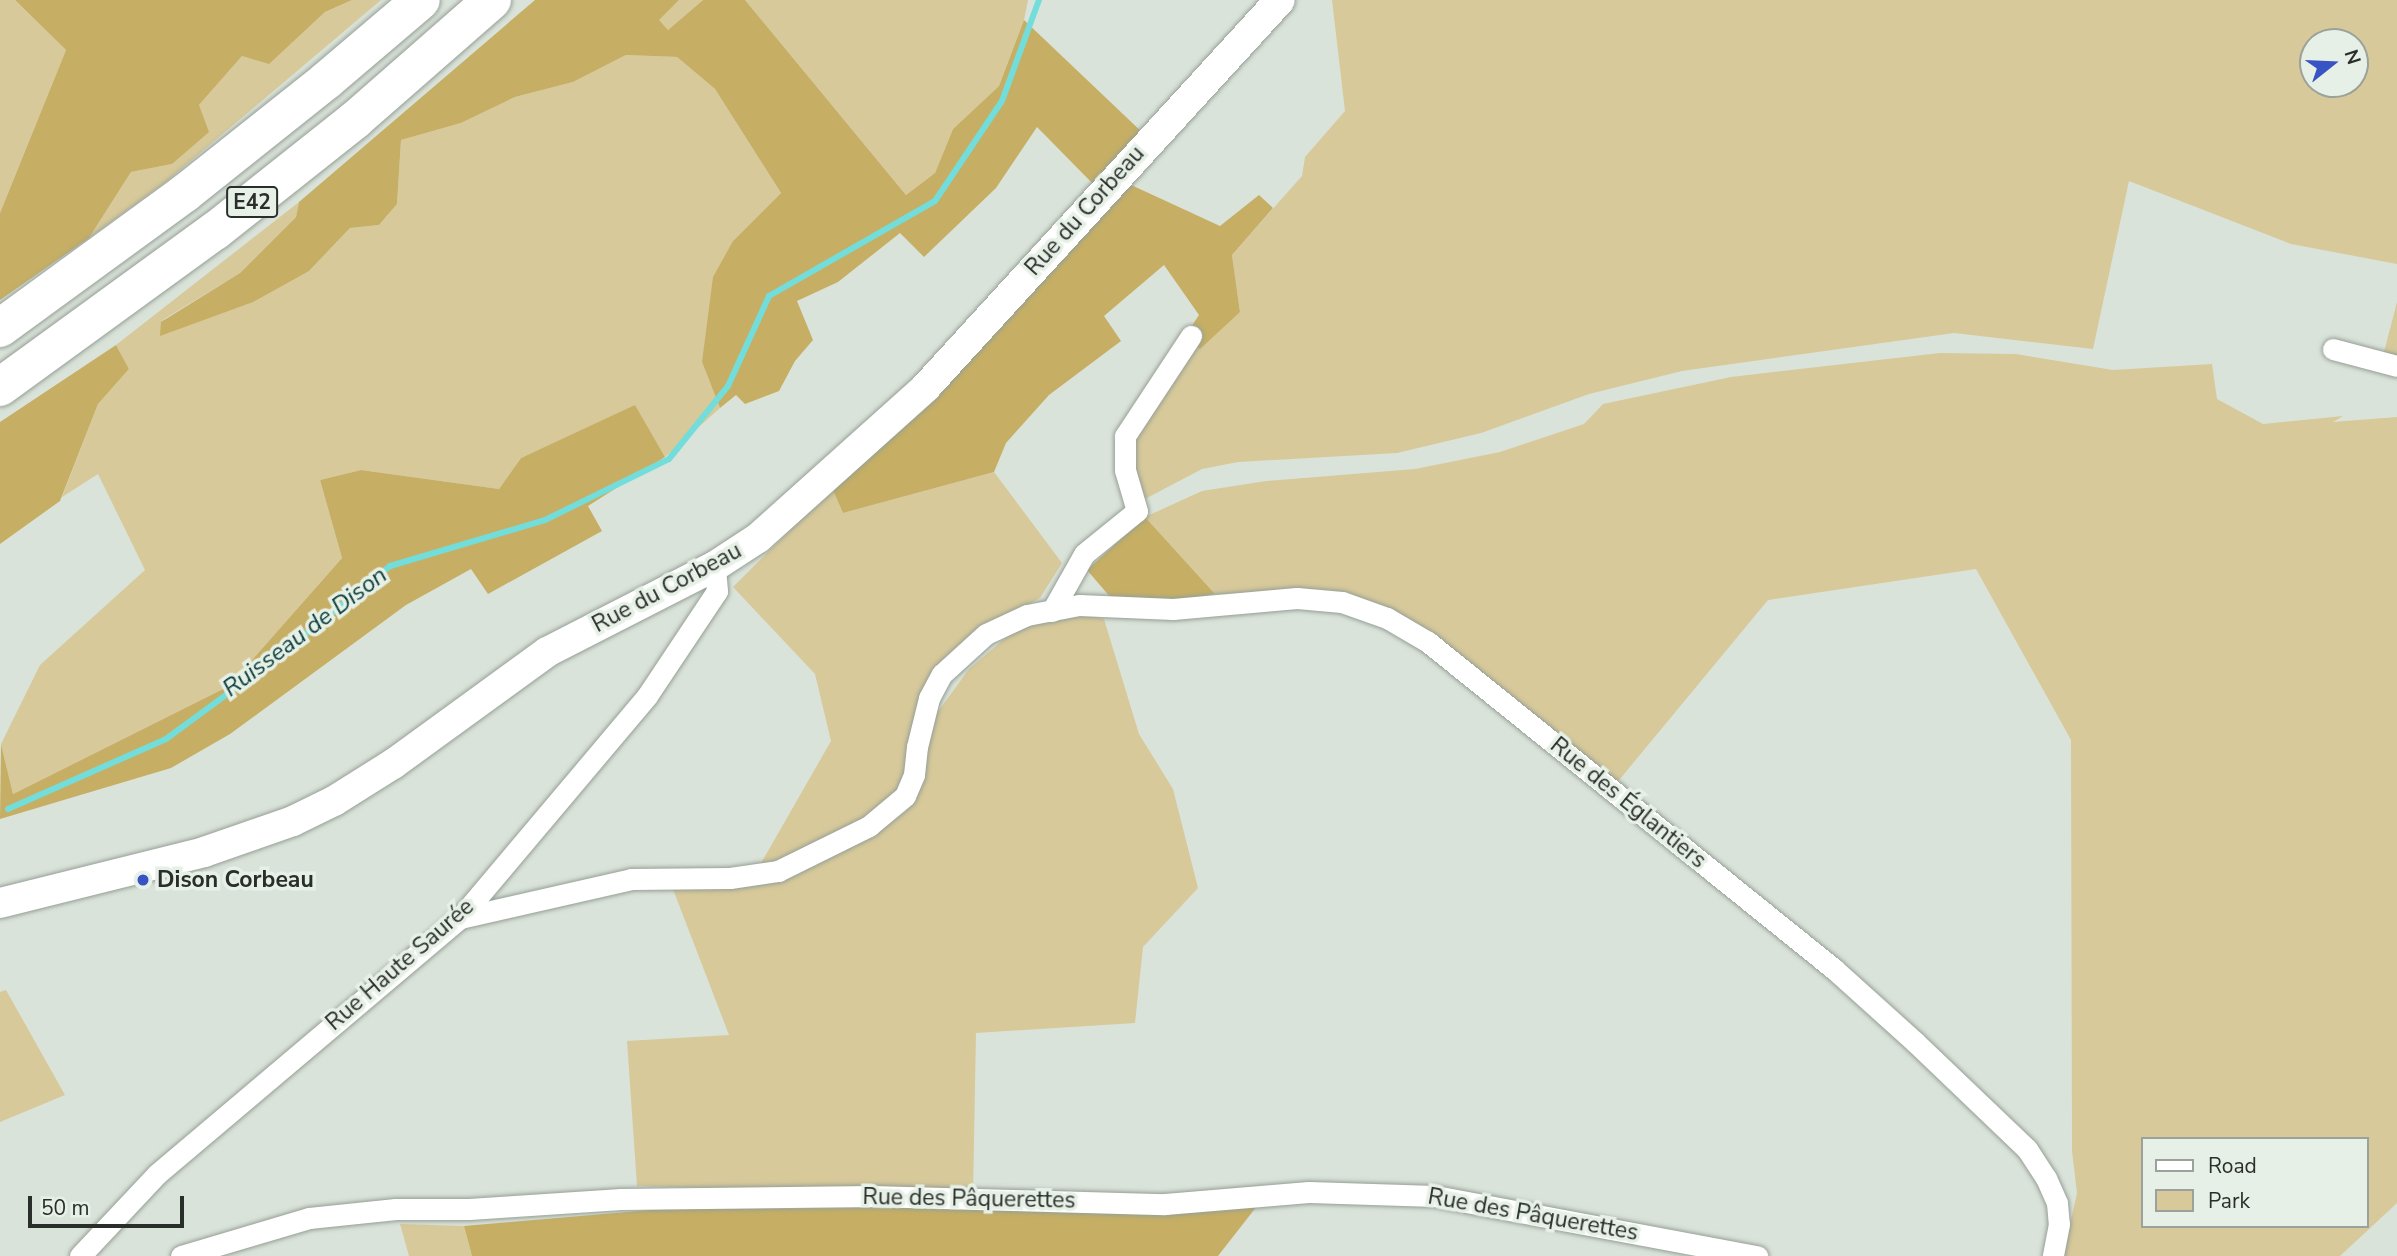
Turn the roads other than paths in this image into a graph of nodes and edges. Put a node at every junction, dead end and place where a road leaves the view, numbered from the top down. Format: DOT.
graph roads {
  1 [pos="421,0"];
  2 [pos="492,0"];
  3 [pos="1273,9"];
  4 [pos="0,328"];
  5 [pos="1191,336"];
  6 [pos="2333,349"];
  7 [pos="2397,366"];
  8 [pos="0,387"];
  9 [pos="715,566"];
  10 [pos="1052,611"];
  11 [pos="0,903"];
  12 [pos="460,918"];
  13 [pos="80,1256"];
  14 [pos="181,1256"];
  15 [pos="1757,1256"];
  16 [pos="2053,1256"];
  1 -- 4 [label="highway, E42"];
  2 -- 8 [label="highway, E42"];
  3 -- 9 [label="street, Rue du Corbeau"];
  5 -- 10 [label="street"];
  6 -- 7 [label="street"];
  9 -- 11 [label="street, Rue du Corbeau"];
  9 -- 12 [label="street, Rue Haute Saurée"];
  10 -- 12 [label="street, Rue des Églantiers"];
  10 -- 16 [label="street, Rue des Églantiers"];
  12 -- 13 [label="street, Rue Haute Saurée"];
  14 -- 15 [label="street, Rue des Pâquerettes"];
}
